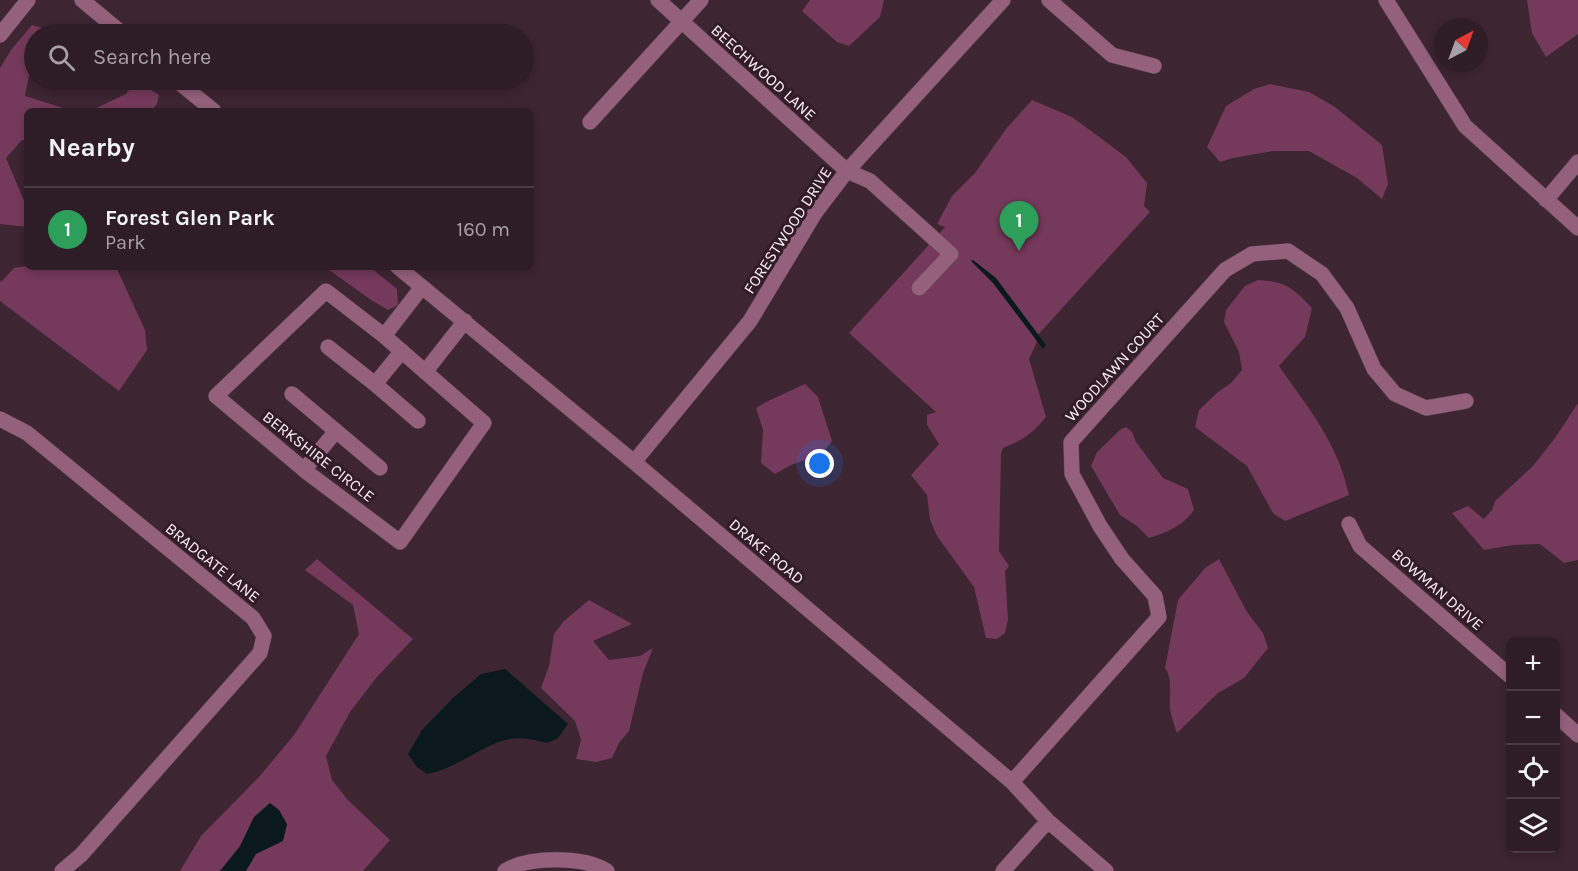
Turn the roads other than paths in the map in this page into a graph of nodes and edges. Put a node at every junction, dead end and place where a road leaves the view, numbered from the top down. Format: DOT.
graph roads {
  1 [pos="28,0"];
  2 [pos="82,0"];
  3 [pos="658,0"];
  4 [pos="701,0"];
  5 [pos="1003,0"];
  6 [pos="1049,0"];
  7 [pos="1386,0"];
  8 [pos="682,21"];
  9 [pos="111,24"];
  10 [pos="0,35"];
  11 [pos="1154,66"];
  12 [pos="188,90"];
  13 [pos="210,108"];
  14 [pos="590,122"];
  15 [pos="1578,162"];
  16 [pos="847,171"];
  17 [pos="1546,200"];
  18 [pos="1578,228"];
  19 [pos="402,270"];
  20 [pos="422,287"];
  21 [pos="920,288"];
  22 [pos="465,321"];
  23 [pos="384,336"];
  24 [pos="328,347"];
  25 [pos="402,351"];
  26 [pos="425,372"];
  27 [pos="375,384"];
  28 [pos="292,394"];
  29 [pos="1466,401"];
  30 [pos="0,419"];
  31 [pos="418,421"];
  32 [pos="336,430"];
  33 [pos="634,462"];
  34 [pos="380,468"];
  35 [pos="304,470"];
  36 [pos="1349,524"];
  37 [pos="1506,673"];
  38 [pos="1560,719"];
  39 [pos="1578,735"];
  40 [pos="1012,782"];
  41 [pos="1048,820"];
  42 [pos="62,871"];
  43 [pos="505,871"];
  44 [pos="607,871"];
  45 [pos="1003,871"];
  46 [pos="1106,871"];
  1 -- 10 [label="street"];
  2 -- 9 [label="street"];
  3 -- 8 [label="street, BEECHWOOD LANE"];
  4 -- 8 [label="street"];
  5 -- 16 [label="street, FORESTWOOD DRIVE"];
  6 -- 11 [label="street"];
  7 -- 17 [label="street"];
  8 -- 14 [label="street"];
  8 -- 16 [label="street, BEECHWOOD LANE"];
  12 -- 13 [label="street"];
  15 -- 17 [label="street"];
  16 -- 21 [label="street, BEECHWOOD LANE"];
  16 -- 33 [label="street, FORESTWOOD DRIVE"];
  17 -- 18 [label="street"];
  19 -- 20 [label="street, DRAKE ROAD"];
  20 -- 22 [label="street, DRAKE ROAD"];
  20 -- 23 [label="street"];
  22 -- 26 [label="street"];
  22 -- 33 [label="street, DRAKE ROAD"];
  23 -- 25 [label="street"];
  23 -- 35 [label="street, BERKSHIRE CIRCLE"];
  24 -- 27 [label="street"];
  25 -- 26 [label="street"];
  25 -- 27 [label="street"];
  26 -- 35 [label="street, BERKSHIRE CIRCLE"];
  27 -- 31 [label="street"];
  28 -- 32 [label="street"];
  29 -- 40 [label="street, WOODLAWN COURT"];
  30 -- 42 [label="street, BRADGATE LANE"];
  32 -- 34 [label="street"];
  32 -- 35 [label="street"];
  33 -- 40 [label="street, DRAKE ROAD"];
  36 -- 37 [label="street, BOWMAN DRIVE"];
  38 -- 39 [label="street"];
  40 -- 41 [label="street, DRAKE ROAD"];
  41 -- 45 [label="street"];
  41 -- 46 [label="street, DRAKE ROAD"];
  43 -- 44 [label="street"];
}
